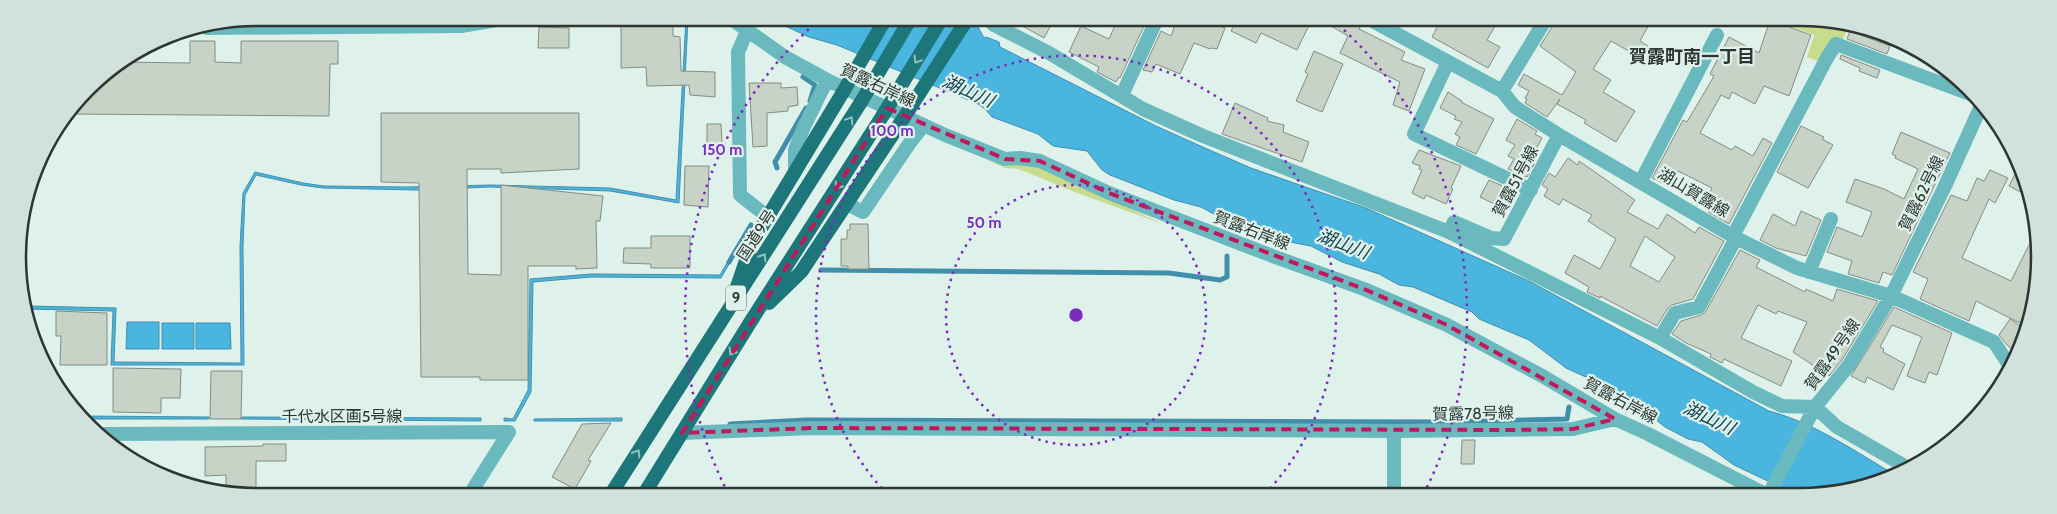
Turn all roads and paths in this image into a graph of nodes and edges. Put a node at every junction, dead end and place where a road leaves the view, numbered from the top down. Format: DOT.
graph roads {
  1 [pos="461,26"];
  2 [pos="740,26"];
  3 [pos="881,26"];
  4 [pos="906,26"];
  5 [pos="937,26"];
  6 [pos="963,26"];
  7 [pos="996,26"];
  8 [pos="1154,26"];
  9 [pos="1382,26"];
  10 [pos="1542,26"];
  11 [pos="230,28"];
  12 [pos="747,31"];
  13 [pos="1718,35"];
  14 [pos="1448,62"];
  15 [pos="827,80"];
  16 [pos="1958,90"];
  17 [pos="1502,92"];
  18 [pos="1122,95"];
  19 [pos="1981,114"];
  20 [pos="924,125"];
  21 [pos="1559,135"];
  22 [pos="795,172"];
  23 [pos="1642,181"];
  24 [pos="1530,190"];
  25 [pos="847,204"];
  26 [pos="768,217"];
  27 [pos="1831,219"];
  28 [pos="1449,232"];
  29 [pos="1735,237"];
  30 [pos="1810,272"];
  31 [pos="1891,296"];
  32 [pos="729,309"];
  33 [pos="750,321"];
  34 [pos="1660,338"];
  35 [pos="2006,361"];
  36 [pos="1815,408"];
  37 [pos="1615,419"];
  38 [pos="1394,431"];
  39 [pos="682,433"];
  40 [pos="110,434"];
  41 [pos="1902,464"];
  42 [pos="474,488"];
  43 [pos="615,488"];
  44 [pos="648,488"];
  45 [pos="1394,488"];
  46 [pos="1761,488"];
  47 [pos="1771,488"];
  1 -- 11 [label="street"];
  2 -- 12 [label="street, 賀露右岸線"];
  3 -- 22 [label="highway, 9, bridge"];
  32 -- 4 [label="highway, 国道9号 / 9, one-way, bridge"];
  5 -- 33 [label="highway, 9, one-way, bridge"];
  6 -- 25 [label="highway, 9, bridge"];
  7 -- 18 [label="street"];
  8 -- 18 [label="street"];
  9 -- 14 [label="street, 湖山賀露線"];
  10 -- 17 [label="street"];
  12 -- 15 [label="street, 賀露右岸線"];
  12 -- 26 [label="street"];
  13 -- 23 [label="street"];
  14 -- 17 [label="street, 湖山賀露線"];
  14 -- 24 [label="street"];
  15 -- 20 [label="street, 賀露右岸線"];
  15 -- 22 [label="street"];
  16 -- 29 [label="street"];
  17 -- 21 [label="street, 湖山賀露線"];
  18 -- 28 [label="street"];
  19 -- 31 [label="street, 賀露62号線"];
  20 -- 25 [label="street"];
  20 -- 37 [label="street, 賀露右岸線"];
  21 -- 23 [label="street, 湖山賀露線"];
  21 -- 24 [label="street, 賀露51号線"];
  22 -- 26 [label="highway, 9"];
  23 -- 29 [label="street, 湖山賀露線"];
  24 -- 28 [label="street, 賀露51号線"];
  25 -- 33 [label="highway, 9"];
  26 -- 32 [label="highway, 9"];
  27 -- 30 [label="street"];
  28 -- 34 [label="street"];
  29 -- 30 [label="street, 湖山賀露線"];
  29 -- 34 [label="street"];
  30 -- 31 [label="street, 湖山賀露線"];
  31 -- 35 [label="street, 湖山賀露線"];
  31 -- 36 [label="street, 賀露49号線"];
  43 -- 32 [label="highway, 国道9号 / 9, one-way"];
  33 -- 39 [label="highway, 9, one-way"];
  34 -- 36 [label="street"];
  36 -- 41 [label="street"];
  36 -- 47 [label="street, 賀露49号線"];
  37 -- 38 [label="street, 賀露78号線"];
  37 -- 46 [label="street, 賀露右岸線"];
  38 -- 39 [label="street, 賀露78号線"];
  38 -- 45 [label="street"];
  39 -- 44 [label="highway, 9"];
  40 -- 42 [label="street, 千代水区画5号線"];
}
